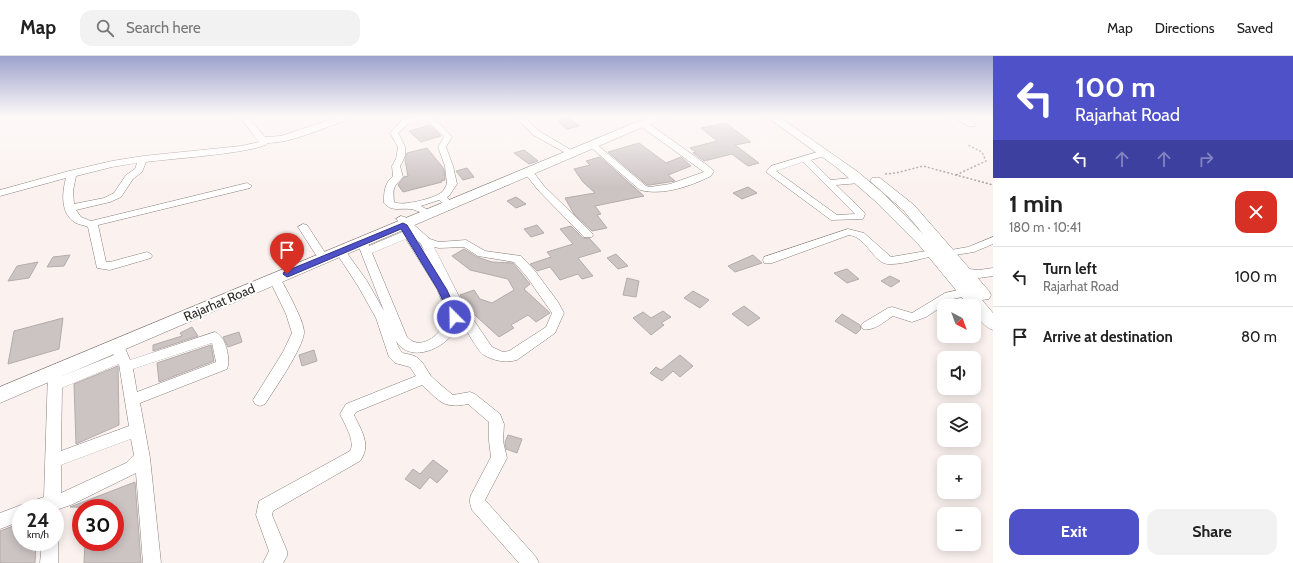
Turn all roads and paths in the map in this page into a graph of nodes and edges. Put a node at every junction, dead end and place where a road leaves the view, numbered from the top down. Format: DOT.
graph roads {
  1 [pos="262,140"];
  2 [pos="278,140"];
  3 [pos="398,140"];
  4 [pos="446,140"];
  5 [pos="548,140"];
  6 [pos="593,140"];
  7 [pos="600,140"];
  8 [pos="670,140"];
  9 [pos="805,140"];
  10 [pos="819,140"];
  11 [pos="591,144"];
  12 [pos="968,145"];
  13 [pos="567,150"];
  14 [pos="824,153"];
  15 [pos="804,158"];
  16 [pos="142,160"];
  17 [pos="528,171"];
  18 [pos="72,173"];
  19 [pos="956,175"];
  20 [pos="862,176"];
  21 [pos="829,183"];
  22 [pos="993,185"];
  23 [pos="247,186"];
  24 [pos="0,194"];
  25 [pos="443,199"];
  26 [pos="69,208"];
  27 [pos="417,208"];
  28 [pos="91,224"];
  29 [pos="405,225"];
  30 [pos="303,227"];
  31 [pos="588,235"];
  32 [pos="993,240"];
  33 [pos="426,242"];
  34 [pos="364,246"];
  35 [pos="340,251"];
  36 [pos="320,253"];
  37 [pos="932,253"];
  38 [pos="949,253"];
  39 [pos="147,256"];
  40 [pos="768,260"];
  41 [pos="949,271"];
  42 [pos="965,272"];
  43 [pos="993,272"];
  44 [pos="275,279"];
  45 [pos="967,292"];
  46 [pos="993,307"];
  47 [pos="993,324"];
  48 [pos="867,326"];
  49 [pos="119,352"];
  50 [pos="55,378"];
  51 [pos="424,378"];
  52 [pos="0,386"];
  53 [pos="0,395"];
  54 [pos="132,400"];
  55 [pos="260,400"];
  56 [pos="137,430"];
  57 [pos="142,458"];
  58 [pos="54,461"];
  59 [pos="51,499"];
  60 [pos="64,500"];
  61 [pos="12,516"];
  62 [pos="0,521"];
  63 [pos="50,551"];
  64 [pos="49,563"];
  65 [pos="152,563"];
  66 [pos="272,563"];
  67 [pos="530,563"];
  1 -- 2 [label="street"];
  1 -- 16 [label="street"];
  3 -- 27 [label="street"];
  4 -- 25 [label="street"];
  5 -- 13 [label="street"];
  6 -- 13 [label="main road, Rajarhat Road"];
  7 -- 11 [label="main road, Rajarhat Road"];
  8 -- 11 [label="street"];
  9 -- 14 [label="main road"];
  10 -- 20 [label="main road"];
  11 -- 17 [label="main road, Rajarhat Road"];
  12 -- 19 [label="path"];
  13 -- 25 [label="main road, Rajarhat Road"];
  14 -- 15 [label="street"];
  14 -- 20 [label="main road"];
  15 -- 21 [label="street"];
  15 -- 21 [label="street"];
  16 -- 18 [label="street"];
  16 -- 26 [label="street"];
  17 -- 29 [label="main road, Rajarhat Road"];
  17 -- 31 [label="street"];
  18 -- 24 [label="street"];
  18 -- 26 [label="street"];
  19 -- 20 [label="path"];
  19 -- 22 [label="path"];
  20 -- 21 [label="street"];
  20 -- 37 [label="main road"];
  20 -- 38 [label="main road"];
  23 -- 28 [label="street"];
  25 -- 27 [label="main road, Rajarhat Road"];
  26 -- 28 [label="street"];
  27 -- 29 [label="main road, Rajarhat Road"];
  28 -- 39 [label="street"];
  29 -- 33 [label="street"];
  29 -- 34 [label="main road, Rajarhat Road"];
  29 -- 34 [label="street"];
  29 -- 36 [label="main road, Rajarhat Road"];
  30 -- 36 [label="street"];
  32 -- 38 [label="street"];
  33 -- 33 [label="street"];
  34 -- 35 [label="main road, Rajarhat Road"];
  35 -- 44 [label="main road, Rajarhat Road"];
  35 -- 51 [label="street"];
  36 -- 49 [label="main road, Rajarhat Road"];
  37 -- 40 [label="street"];
  37 -- 41 [label="main road"];
  38 -- 42 [label="main road"];
  41 -- 42 [label="street"];
  41 -- 45 [label="main road"];
  42 -- 43 [label="street"];
  42 -- 46 [label="main road"];
  44 -- 49 [label="main road, Rajarhat Road"];
  44 -- 55 [label="street"];
  45 -- 47 [label="main road"];
  45 -- 48 [label="street"];
  49 -- 50 [label="main road, Rajarhat Road"];
  49 -- 52 [label="main road, Rajarhat Road"];
  49 -- 54 [label="street"];
  49 -- 54 [label="street"];
  50 -- 53 [label="main road, Rajarhat Road"];
  50 -- 58 [label="street"];
  51 -- 66 [label="street"];
  51 -- 67 [label="street"];
  54 -- 56 [label="street"];
  56 -- 57 [label="street"];
  56 -- 58 [label="street"];
  57 -- 60 [label="street"];
  57 -- 65 [label="street"];
  58 -- 59 [label="street"];
  61 -- 62 [label="street"];
  63 -- 64 [label="street"];
}
